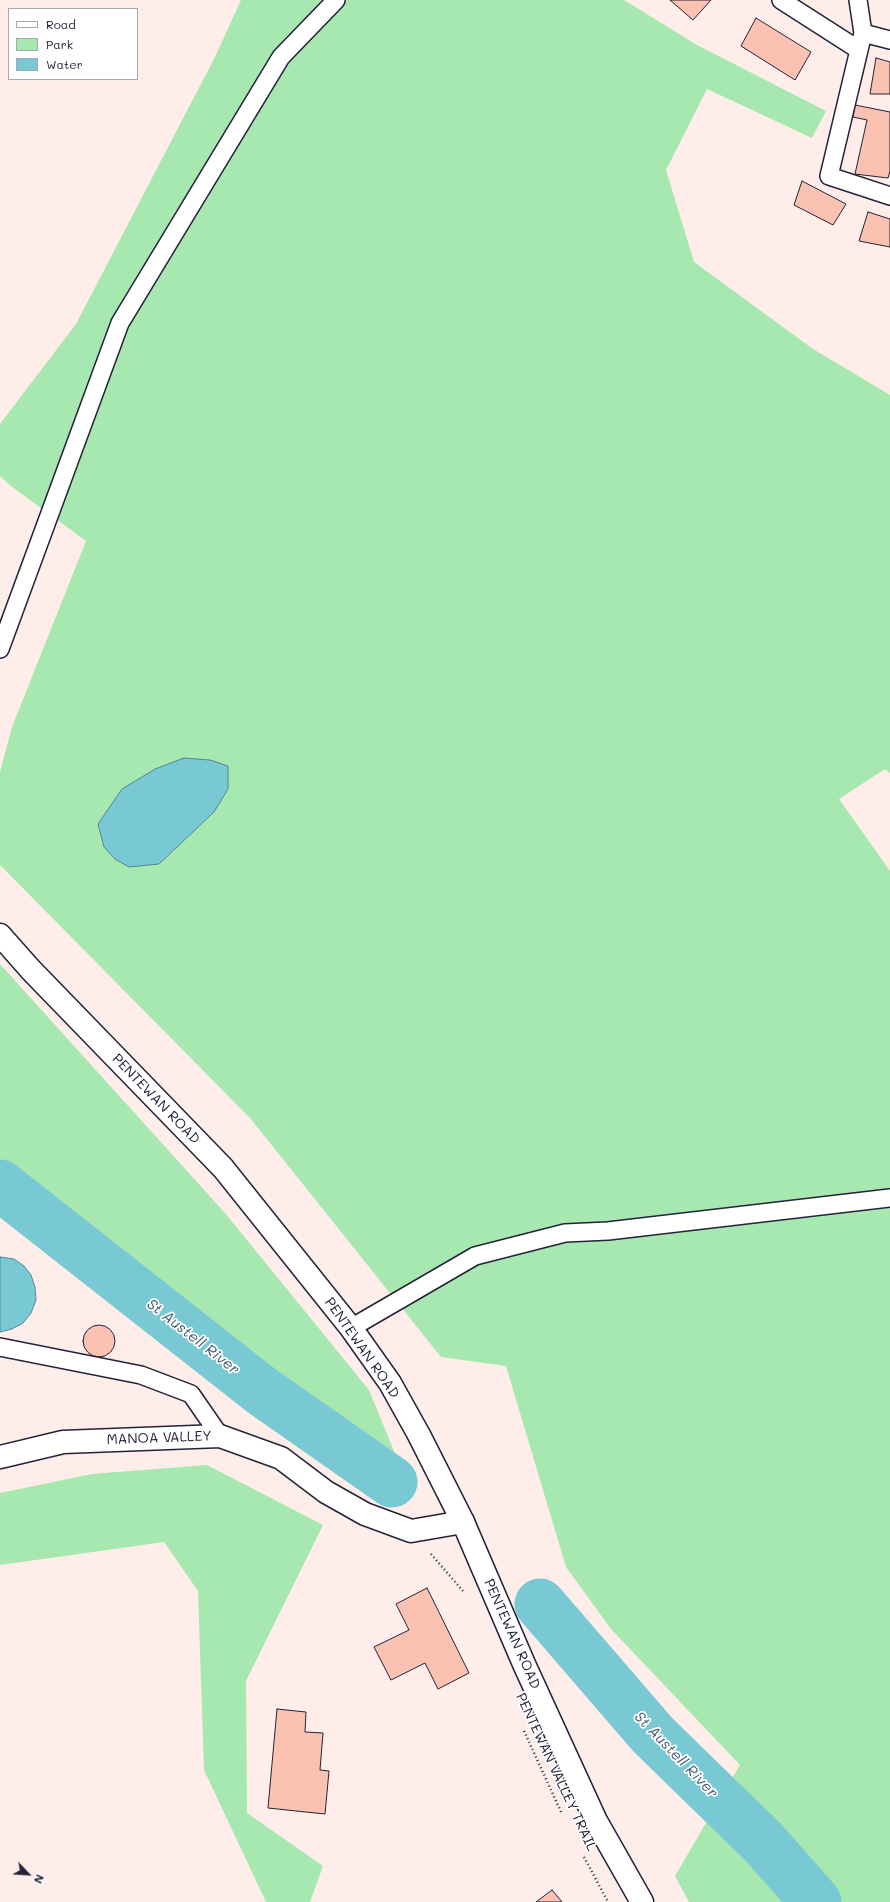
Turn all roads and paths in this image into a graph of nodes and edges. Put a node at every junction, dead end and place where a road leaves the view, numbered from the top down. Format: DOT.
graph roads {
  1 [pos="336,0"];
  2 [pos="780,0"];
  3 [pos="858,0"];
  4 [pos="863,33"];
  5 [pos="890,40"];
  6 [pos="859,50"];
  7 [pos="890,196"];
  8 [pos="0,648"];
  9 [pos="0,935"];
  10 [pos="890,1198"];
  11 [pos="352,1328"];
  12 [pos="0,1347"];
  13 [pos="220,1436"];
  14 [pos="0,1457"];
  15 [pos="463,1522"];
  16 [pos="411,1531"];
  17 [pos="465,1593"];
  18 [pos="521,1724"];
  19 [pos="565,1820"];
  20 [pos="583,1854"];
  21 [pos="608,1902"];
  22 [pos="642,1902"];
  1 -- 8 [label="lane"];
  2 -- 6 [label="lane"];
  3 -- 4 [label="lane"];
  4 -- 5 [label="lane"];
  4 -- 6 [label="lane"];
  6 -- 7 [label="lane"];
  9 -- 11 [label="main road, PENTEWAN ROAD"];
  10 -- 11 [label="lane"];
  11 -- 15 [label="main road, PENTEWAN ROAD"];
  12 -- 13 [label="lane"];
  13 -- 14 [label="main road, MANOA VALLEY"];
  13 -- 16 [label="main road, MANOA VALLEY"];
  15 -- 16 [label="main road"];
  15 -- 22 [label="main road, PENTEWAN ROAD"];
  16 -- 17 [label="path"];
  18 -- 19 [label="path, PENTEWAN VALLEY TRAIL"];
  20 -- 21 [label="path, PENTEWAN VALLEY TRAIL"];
}
